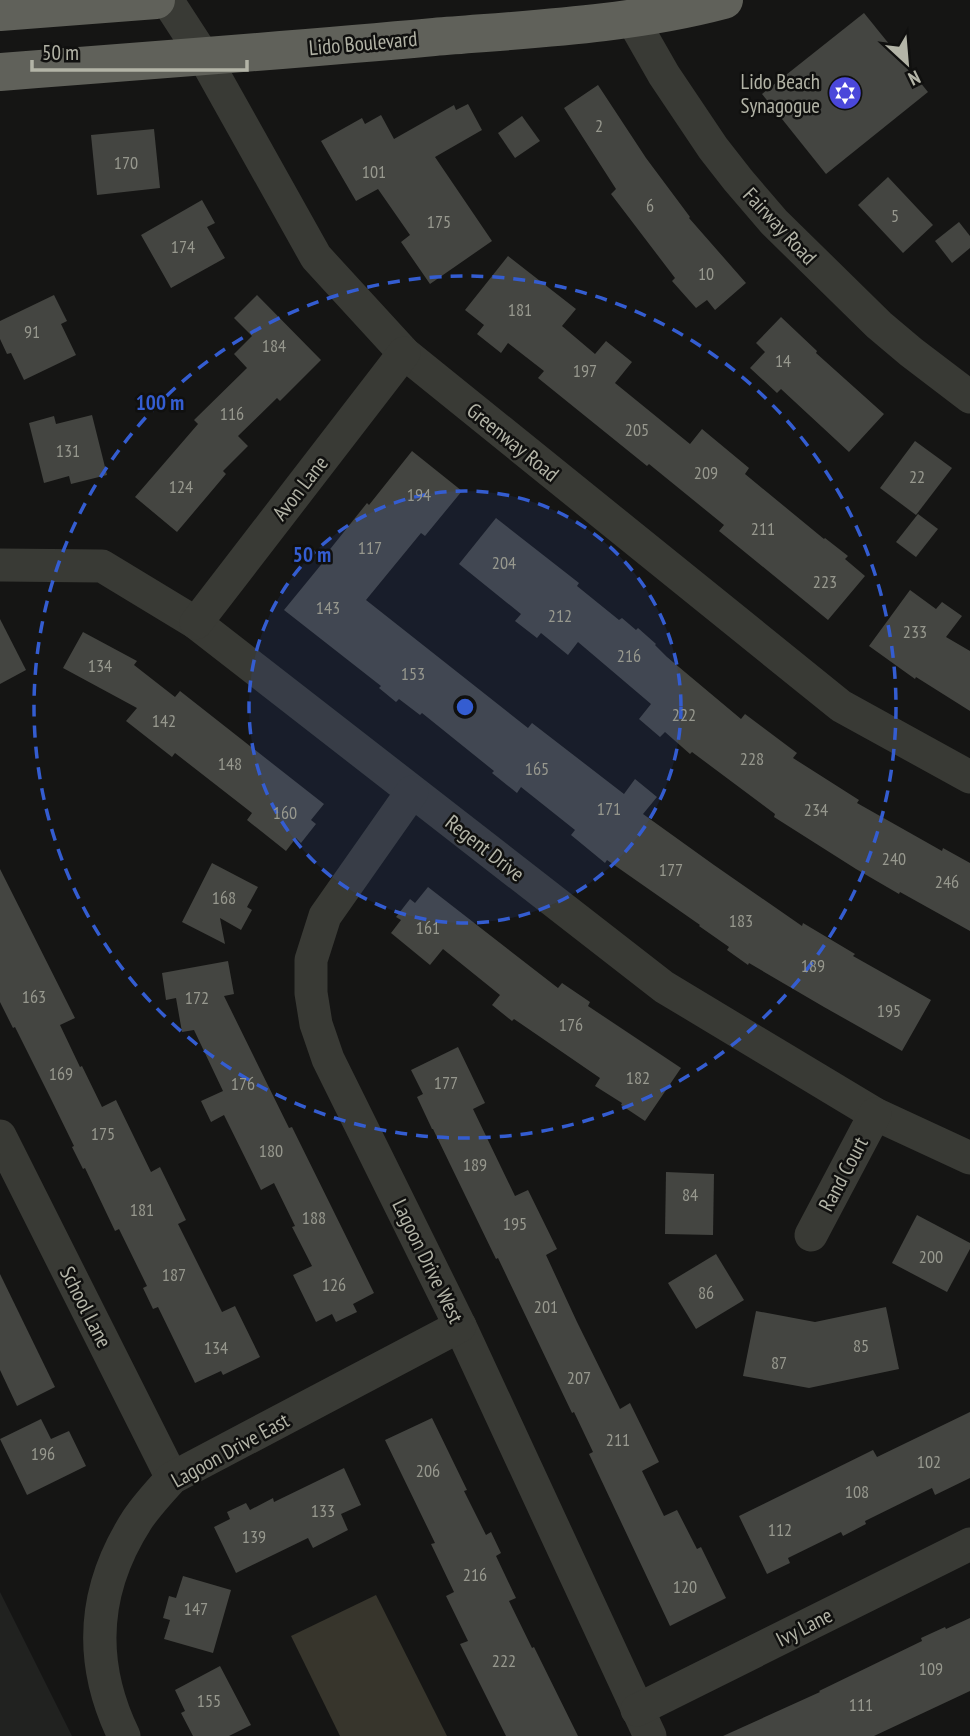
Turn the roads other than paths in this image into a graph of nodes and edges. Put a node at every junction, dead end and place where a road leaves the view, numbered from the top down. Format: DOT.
graph roads {
  1 [pos="156,0"];
  2 [pos="167,0"];
  3 [pos="724,0"];
  4 [pos="0,12"];
  5 [pos="632,19"];
  6 [pos="204,57"];
  7 [pos="0,72"];
  8 [pos="404,353"];
  9 [pos="970,397"];
  10 [pos="0,565"];
  11 [pos="195,623"];
  12 [pos="970,777"];
  13 [pos="412,792"];
  14 [pos="875,1114"];
  15 [pos="0,1136"];
  16 [pos="970,1158"];
  17 [pos="811,1235"];
  18 [pos="460,1326"];
  19 [pos="172,1478"];
  20 [pos="970,1544"];
  21 [pos="644,1723"];
  22 [pos="124,1736"];
  1 -- 4 [label="highway"];
  2 -- 6 [label="street, Greenway Road"];
  3 -- 5 [label="highway, Lido Boulevard"];
  5 -- 6 [label="highway, Lido Boulevard"];
  5 -- 9 [label="street, Fairway Road"];
  6 -- 7 [label="highway, Lido Boulevard"];
  6 -- 8 [label="street, Greenway Road"];
  8 -- 11 [label="street, Avon Lane"];
  8 -- 12 [label="street, Greenway Road"];
  10 -- 11 [label="street, Regent Drive"];
  11 -- 13 [label="street, Regent Drive"];
  13 -- 14 [label="street, Regent Drive"];
  13 -- 18 [label="street, Lagoon Drive West"];
  14 -- 16 [label="street, Regent Drive"];
  14 -- 17 [label="street, Rand Court"];
  15 -- 19 [label="street, School Lane"];
  18 -- 19 [label="street, Lagoon Drive East"];
  18 -- 21 [label="street, Lagoon Drive West"];
  19 -- 22 [label="street, Lagoon Drive East"];
  20 -- 21 [label="street, Ivy Lane"];
}
